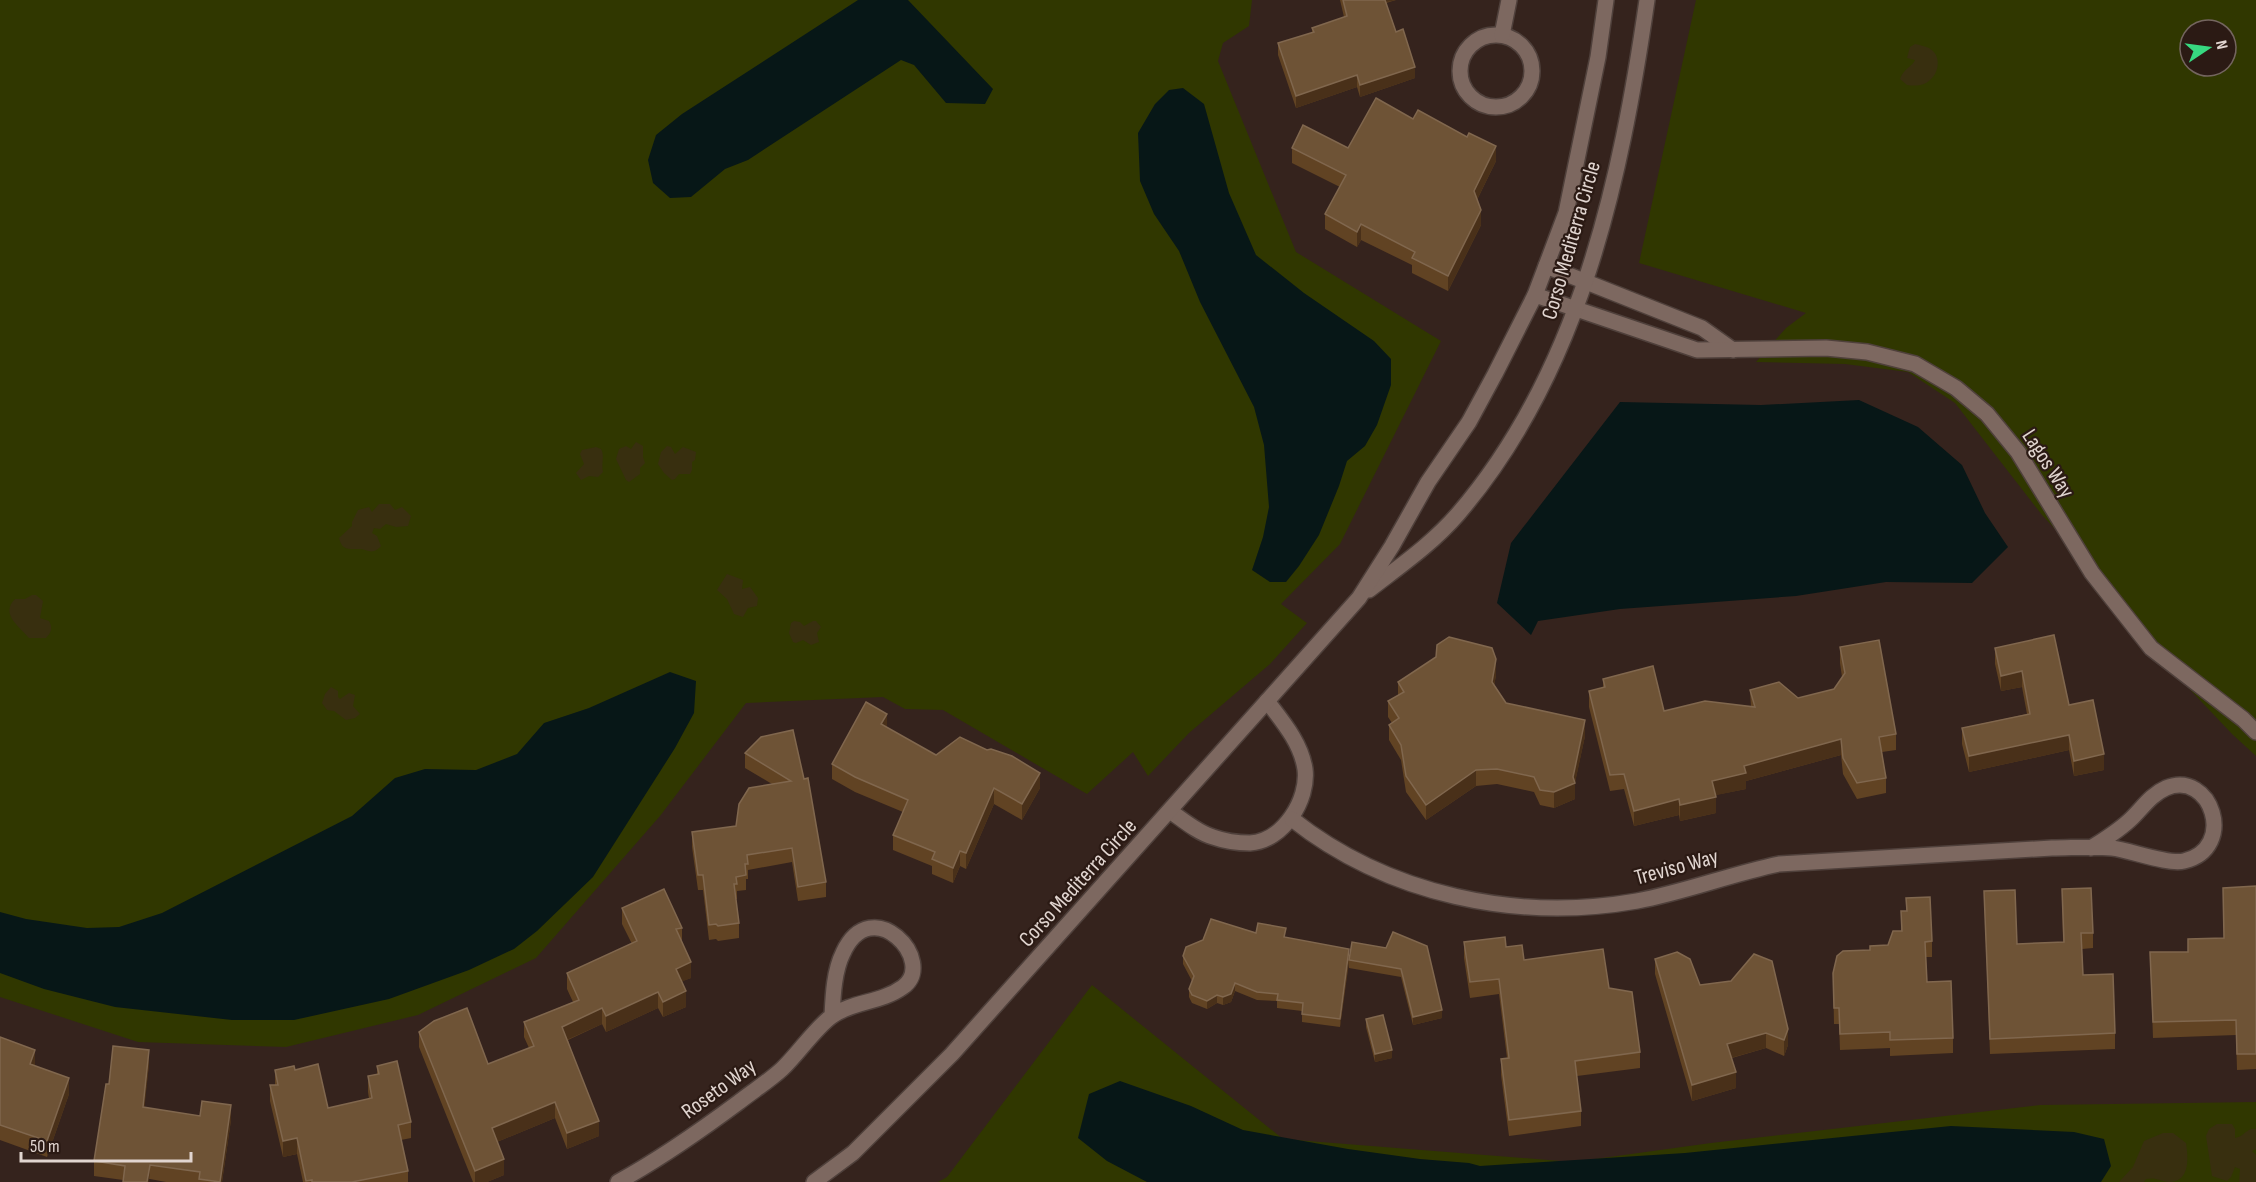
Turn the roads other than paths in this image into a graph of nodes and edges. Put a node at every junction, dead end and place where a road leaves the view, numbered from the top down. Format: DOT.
graph roads {
  1 [pos="1509,0"];
  2 [pos="1606,0"];
  3 [pos="1647,0"];
  4 [pos="1502,35"];
  5 [pos="1546,266"];
  6 [pos="1585,281"];
  7 [pos="1535,295"];
  8 [pos="1577,309"];
  9 [pos="1733,350"];
  10 [pos="1359,598"];
  11 [pos="1268,701"];
  12 [pos="2256,732"];
  13 [pos="1170,811"];
  14 [pos="1292,819"];
  15 [pos="2091,848"];
  16 [pos="832,1016"];
  17 [pos="618,1182"];
  18 [pos="814,1182"];
  1 -- 4 [label="street"];
  2 -- 5 [label="street, Corso Mediterra Circle"];
  3 -- 6 [label="street, Corso Mediterra Circle"];
  4 -- 4 [label="street"];
  5 -- 6 [label="street"];
  5 -- 7 [label="street, Corso Mediterra Circle"];
  6 -- 8 [label="street, Corso Mediterra Circle"];
  6 -- 9 [label="street"];
  7 -- 8 [label="street, Lagos Way"];
  7 -- 10 [label="street, Corso Mediterra Circle"];
  8 -- 9 [label="street, Lagos Way"];
  8 -- 10 [label="street, Corso Mediterra Circle"];
  9 -- 12 [label="street, Lagos Way"];
  10 -- 11 [label="street, Corso Mediterra Circle"];
  11 -- 13 [label="street, Corso Mediterra Circle"];
  11 -- 14 [label="street"];
  13 -- 14 [label="street"];
  13 -- 18 [label="street, Corso Mediterra Circle"];
  14 -- 15 [label="street, Treviso Way"];
  15 -- 15 [label="street, Treviso Way"];
  16 -- 16 [label="street, Roseto Way"];
  16 -- 17 [label="street, Roseto Way"];
}
